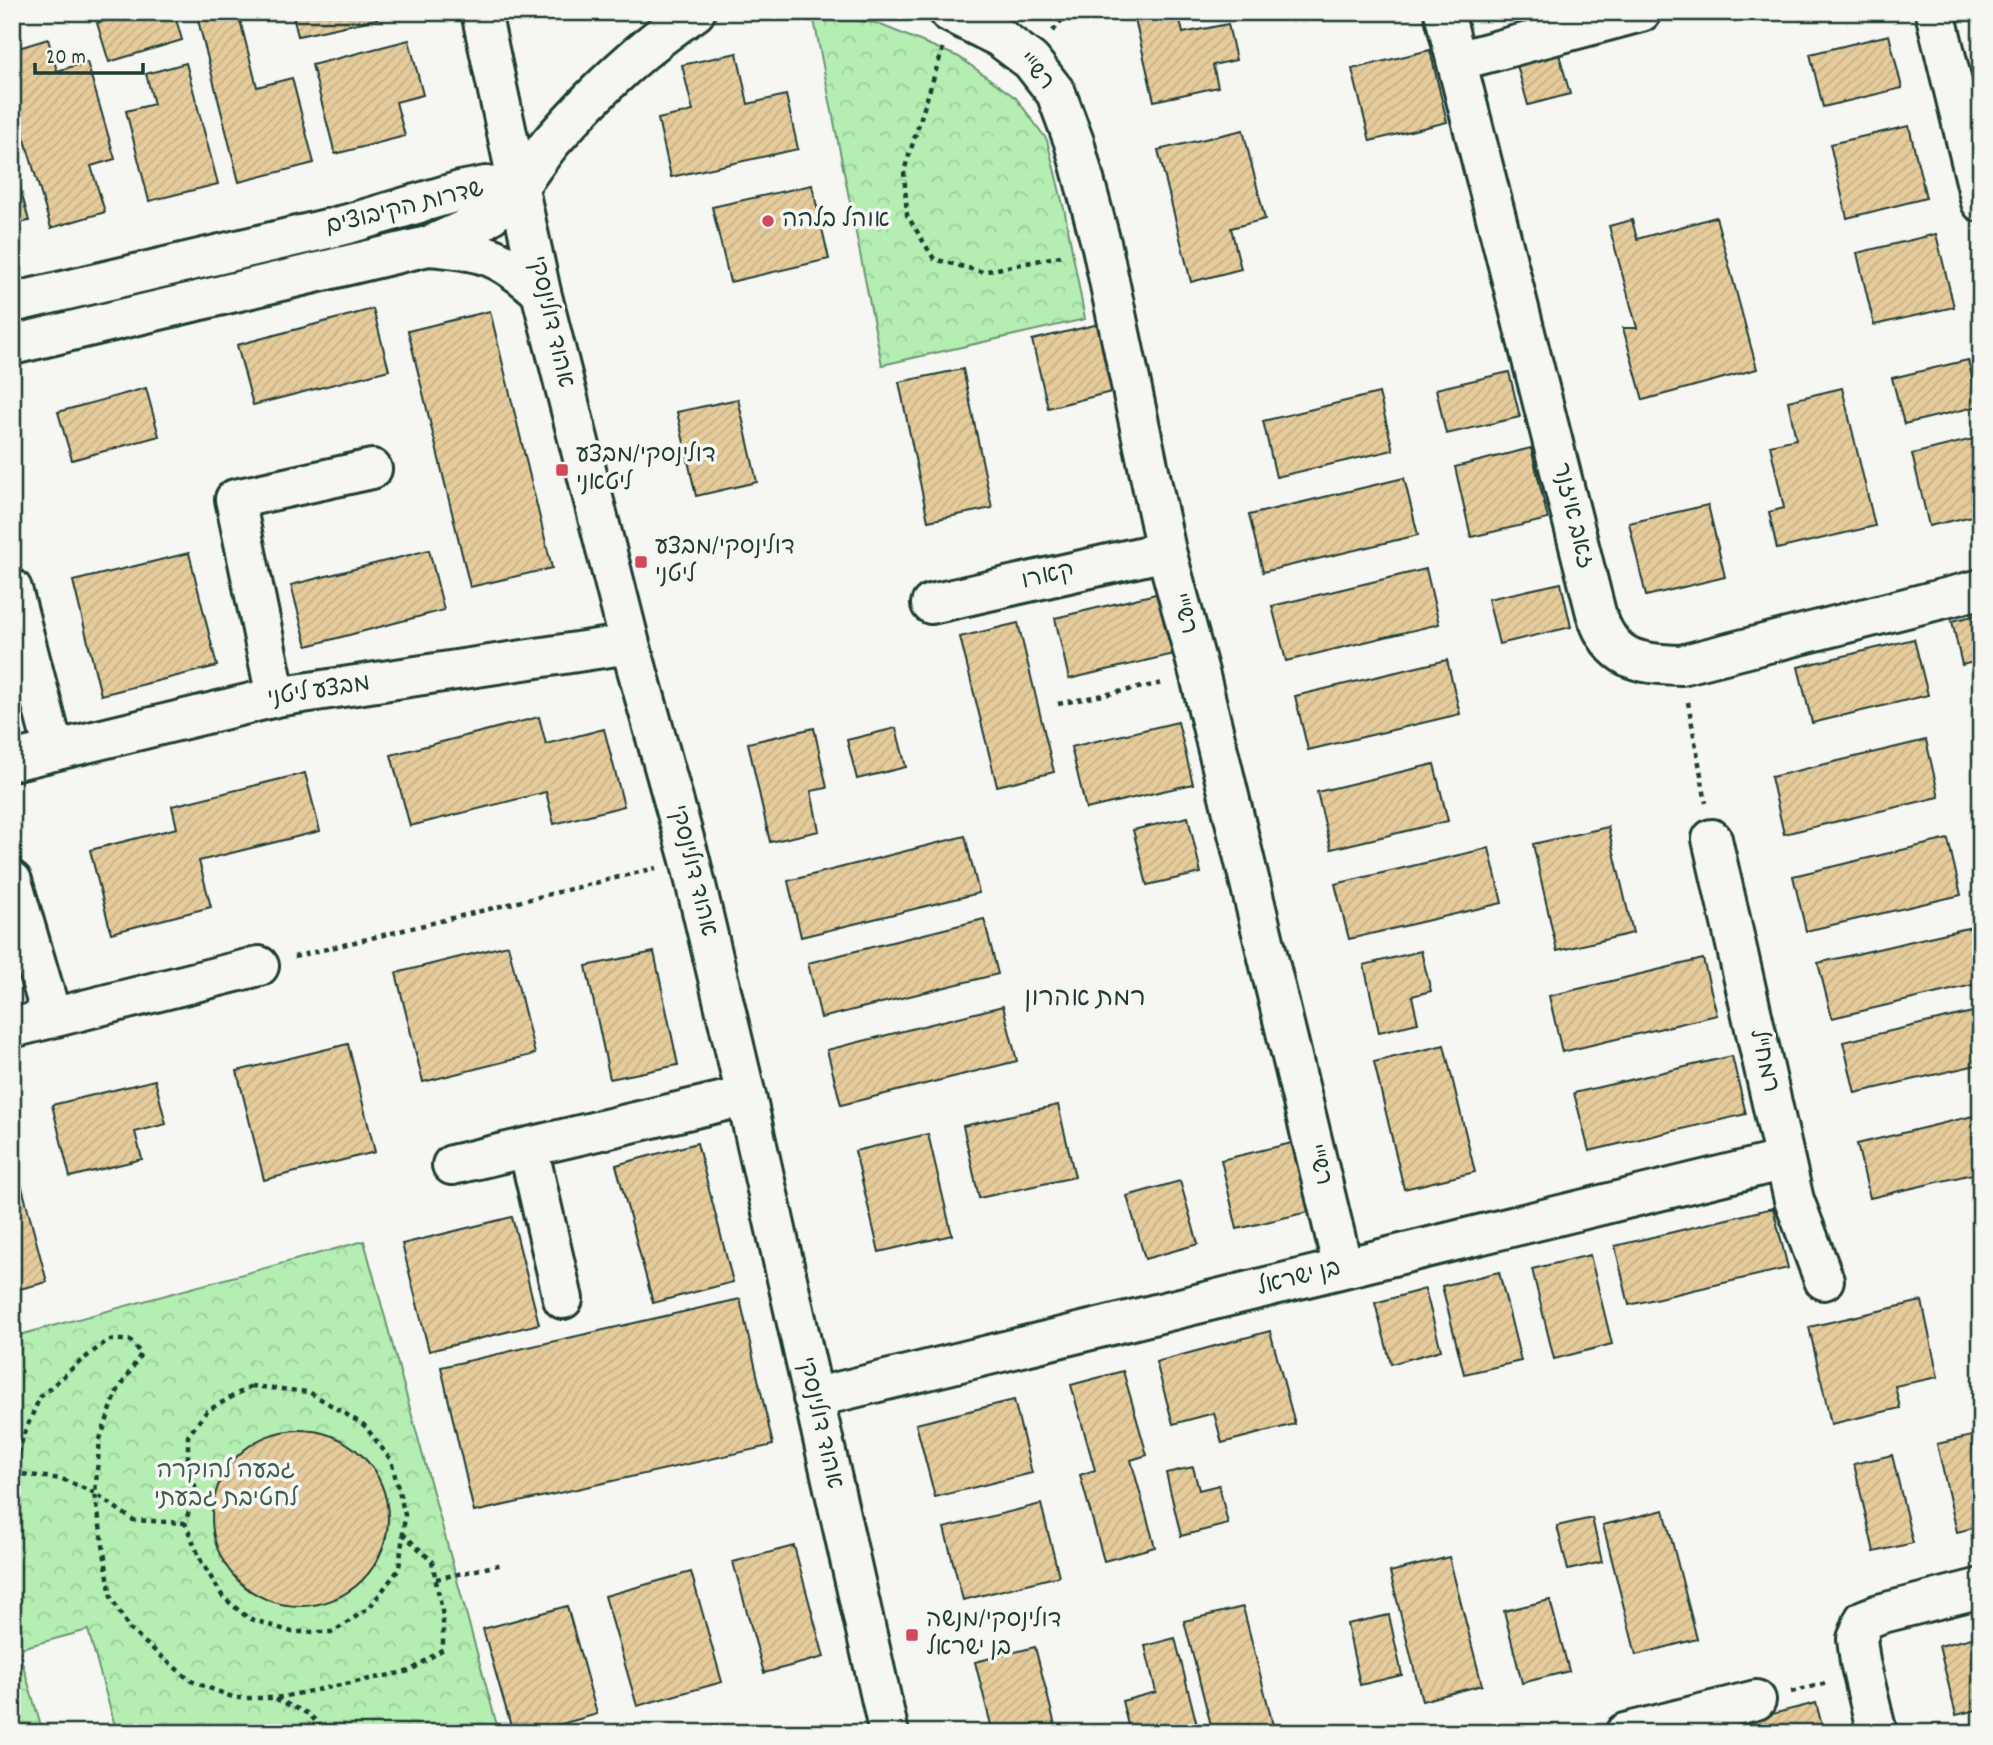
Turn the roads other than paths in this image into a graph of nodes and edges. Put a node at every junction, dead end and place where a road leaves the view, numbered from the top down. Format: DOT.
graph roads {
  1 [pos="481,12"];
  2 [pos="695,12"];
  3 [pos="1444,12"];
  4 [pos="1642,12"];
  5 [pos="1935,12"];
  6 [pos="951,13"];
  7 [pos="1457,61"];
  8 [pos="520,186"];
  9 [pos="1981,202"];
  10 [pos="428,246"];
  11 [pos="541,292"];
  12 [pos="12,303"];
  13 [pos="12,345"];
  14 [pos="372,469"];
  15 [pos="1166,551"];
  16 [pos="12,589"];
  17 [pos="1981,589"];
  18 [pos="931,604"];
  19 [pos="630,644"];
  20 [pos="276,697"];
  21 [pos="54,751"];
  22 [pos="12,761"];
  23 [pos="1712,839"];
  24 [pos="12,881"];
  25 [pos="259,966"];
  26 [pos="52,1018"];
  27 [pos="12,1028"];
  28 [pos="746,1096"];
  29 [pos="528,1147"];
  30 [pos="1785,1160"];
  31 [pos="452,1165"];
  32 [pos="1343,1268"];
  33 [pos="1824,1280"];
  34 [pos="563,1299"];
  35 [pos="813,1398"];
  36 [pos="1981,1588"];
  37 [pos="1756,1700"];
  38 [pos="889,1733"];
  39 [pos="1625,1733"];
  40 [pos="1877,1733"];
  1 -- 8 [label="street, אהוד דולינסקי"];
  2 -- 8 [label="street"];
  3 -- 7 [label="street, זאב איזנר"];
  4 -- 7 [label="street"];
  5 -- 9 [label="street"];
  6 -- 15 [label="street, רש\"י"];
  7 -- 17 [label="street, זאב איזנר"];
  8 -- 10 [label="street, שדרות הקיבוצים"];
  8 -- 11 [label="street, אהוד דולינסקי"];
  8 -- 12 [label="street, שדרות הקיבוצים"];
  10 -- 11 [label="street"];
  10 -- 13 [label="street, שדרות הקיבוצים"];
  11 -- 19 [label="street, אהוד דולינסקי"];
  14 -- 20 [label="street"];
  15 -- 18 [label="street, קארו"];
  15 -- 32 [label="street, רש\"י"];
  16 -- 21 [label="street"];
  19 -- 20 [label="street, מבצע ליטני"];
  19 -- 28 [label="street, אהוד דולינסקי"];
  20 -- 21 [label="street, מבצע ליטני"];
  21 -- 22 [label="street, מבצע ליטני"];
  23 -- 30 [label="street, רמח\"ל"];
  24 -- 26 [label="street"];
  25 -- 26 [label="street"];
  26 -- 27 [label="street"];
  28 -- 29 [label="street"];
  28 -- 35 [label="street, אהוד דולינסקי"];
  29 -- 31 [label="street"];
  29 -- 34 [label="street"];
  30 -- 32 [label="street, בן ישראל"];
  30 -- 33 [label="street, רמח\"ל"];
  32 -- 35 [label="street, בן ישראל"];
  35 -- 38 [label="street, אהוד דולינסקי"];
  36 -- 40 [label="street"];
  37 -- 39 [label="street"];
}
